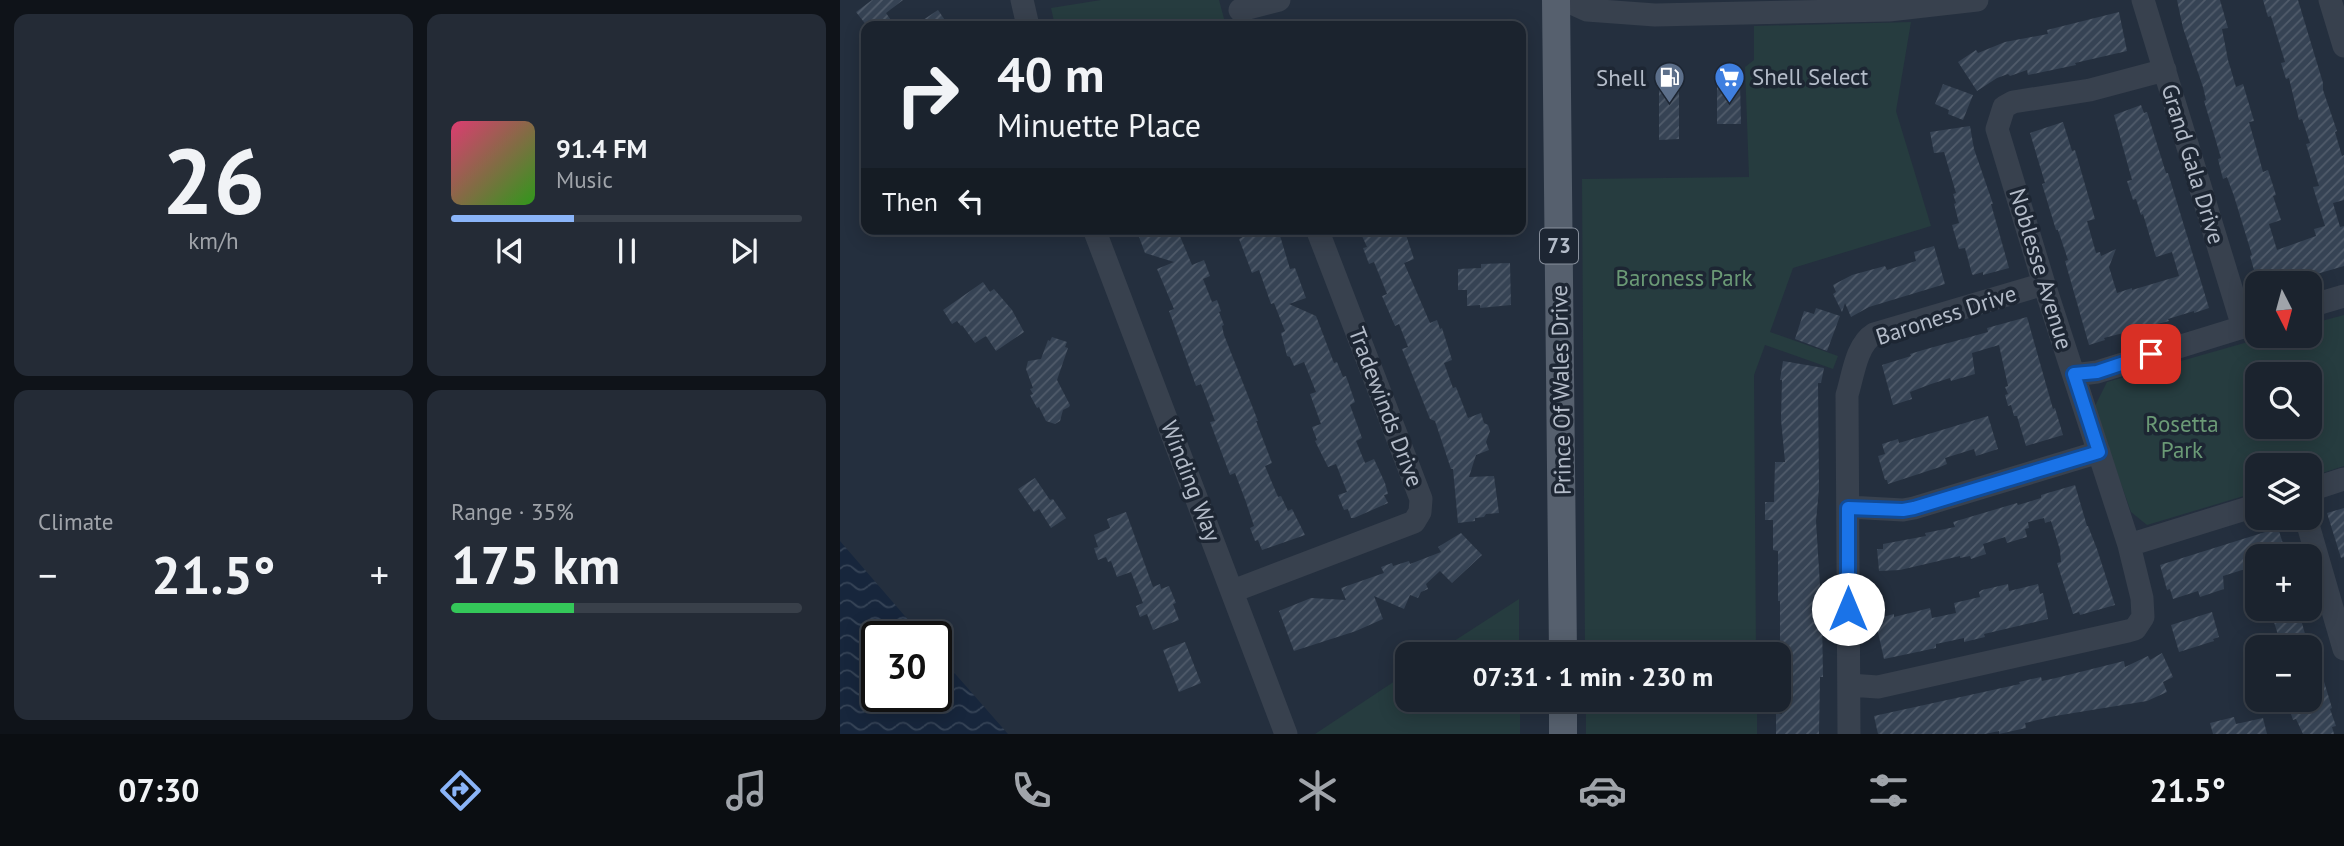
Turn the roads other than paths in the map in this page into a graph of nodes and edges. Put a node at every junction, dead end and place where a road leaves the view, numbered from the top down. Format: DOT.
graph roads {
  1 [pos="1022,0"];
  2 [pos="1279,0"];
  3 [pos="1556,0"];
  4 [pos="1565,0"];
  5 [pos="1977,0"];
  6 [pos="2143,0"];
  7 [pos="2330,0"];
  8 [pos="1732,7"];
  9 [pos="1241,12"];
  10 [pos="1027,21"];
  11 [pos="2344,46"];
  12 [pos="2165,70"];
  13 [pos="1096,235"];
  14 [pos="1319,235"];
  15 [pos="2045,284"];
  16 [pos="2344,296"];
  17 [pos="2322,302"];
  18 [pos="2245,310"];
  19 [pos="2245,327"];
  20 [pos="2074,374"];
  21 [pos="2099,452"];
  22 [pos="2344,480"];
  23 [pos="2322,486"];
  24 [pos="1848,508"];
  25 [pos="2245,509"];
  26 [pos="2309,530"];
  27 [pos="2129,545"];
  28 [pos="1233,591"];
  29 [pos="1563,642"];
  30 [pos="2344,649"];
  31 [pos="1849,685"];
  32 [pos="1563,712"];
  33 [pos="1286,734"];
  34 [pos="1563,734"];
  35 [pos="1849,734"];
  1 -- 10 [label="street"];
  2 -- 9 [label="street"];
  3 -- 29 [label="main road, Prince Of Wales Drive / 73"];
  4 -- 8 [label="street"];
  5 -- 8 [label="street"];
  6 -- 12 [label="street, Grand Gala Drive"];
  7 -- 11 [label="street"];
  12 -- 15 [label="street, Noblesse Avenue"];
  12 -- 18 [label="street, Grand Gala Drive"];
  13 -- 28 [label="street, Winding Way"];
  14 -- 28 [label="street, Tradewinds Drive"];
  15 -- 20 [label="street, Noblesse Avenue"];
  15 -- 24 [label="street, Baroness Drive"];
  16 -- 17 [label="street"];
  19 -- 20 [label="street"];
  20 -- 21 [label="street, Noblesse Avenue"];
  21 -- 24 [label="street"];
  21 -- 27 [label="street, Noblesse Avenue"];
  22 -- 23 [label="street"];
  24 -- 31 [label="street, Baroness Drive"];
  25 -- 27 [label="street"];
  26 -- 30 [label="street"];
  27 -- 31 [label="street, Noblesse Avenue"];
  28 -- 33 [label="street, Winding Way"];
  31 -- 35 [label="street, Baroness Drive"];
  32 -- 34 [label="main road"];
}
